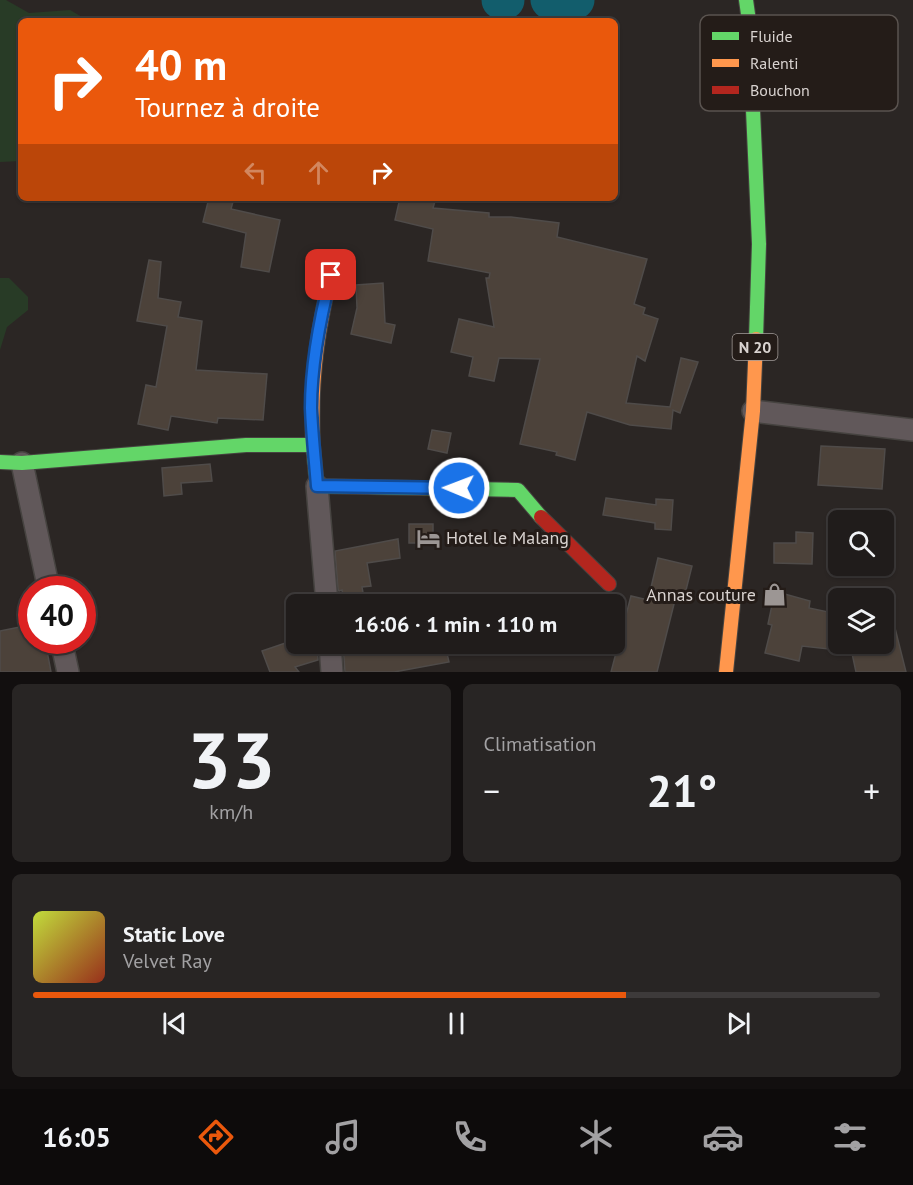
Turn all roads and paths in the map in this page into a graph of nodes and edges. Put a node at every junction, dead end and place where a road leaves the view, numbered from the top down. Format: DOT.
graph roads {
  1 [pos="746,0"];
  2 [pos="748,15"];
  3 [pos="753,111"];
  4 [pos="335,257"];
  5 [pos="753,411"];
  6 [pos="913,430"];
  7 [pos="314,445"];
  8 [pos="0,462"];
  9 [pos="22,464"];
  10 [pos="317,486"];
  11 [pos="46,576"];
  12 [pos="609,584"];
  13 [pos="326,594"];
  14 [pos="64,654"];
  15 [pos="331,654"];
  16 [pos="68,672"];
  17 [pos="332,672"];
  18 [pos="726,672"];
  1 -- 2 [label="main road, N 20"];
  3 -- 5 [label="main road, N 20"];
  4 -- 7 [label="main road"];
  5 -- 6 [label="street"];
  5 -- 18 [label="main road, N 20"];
  7 -- 9 [label="main road"];
  7 -- 10 [label="main road"];
  8 -- 9 [label="main road"];
  9 -- 11 [label="street"];
  10 -- 12 [label="main road"];
  10 -- 13 [label="street"];
  14 -- 16 [label="street"];
  15 -- 17 [label="street"];
}
